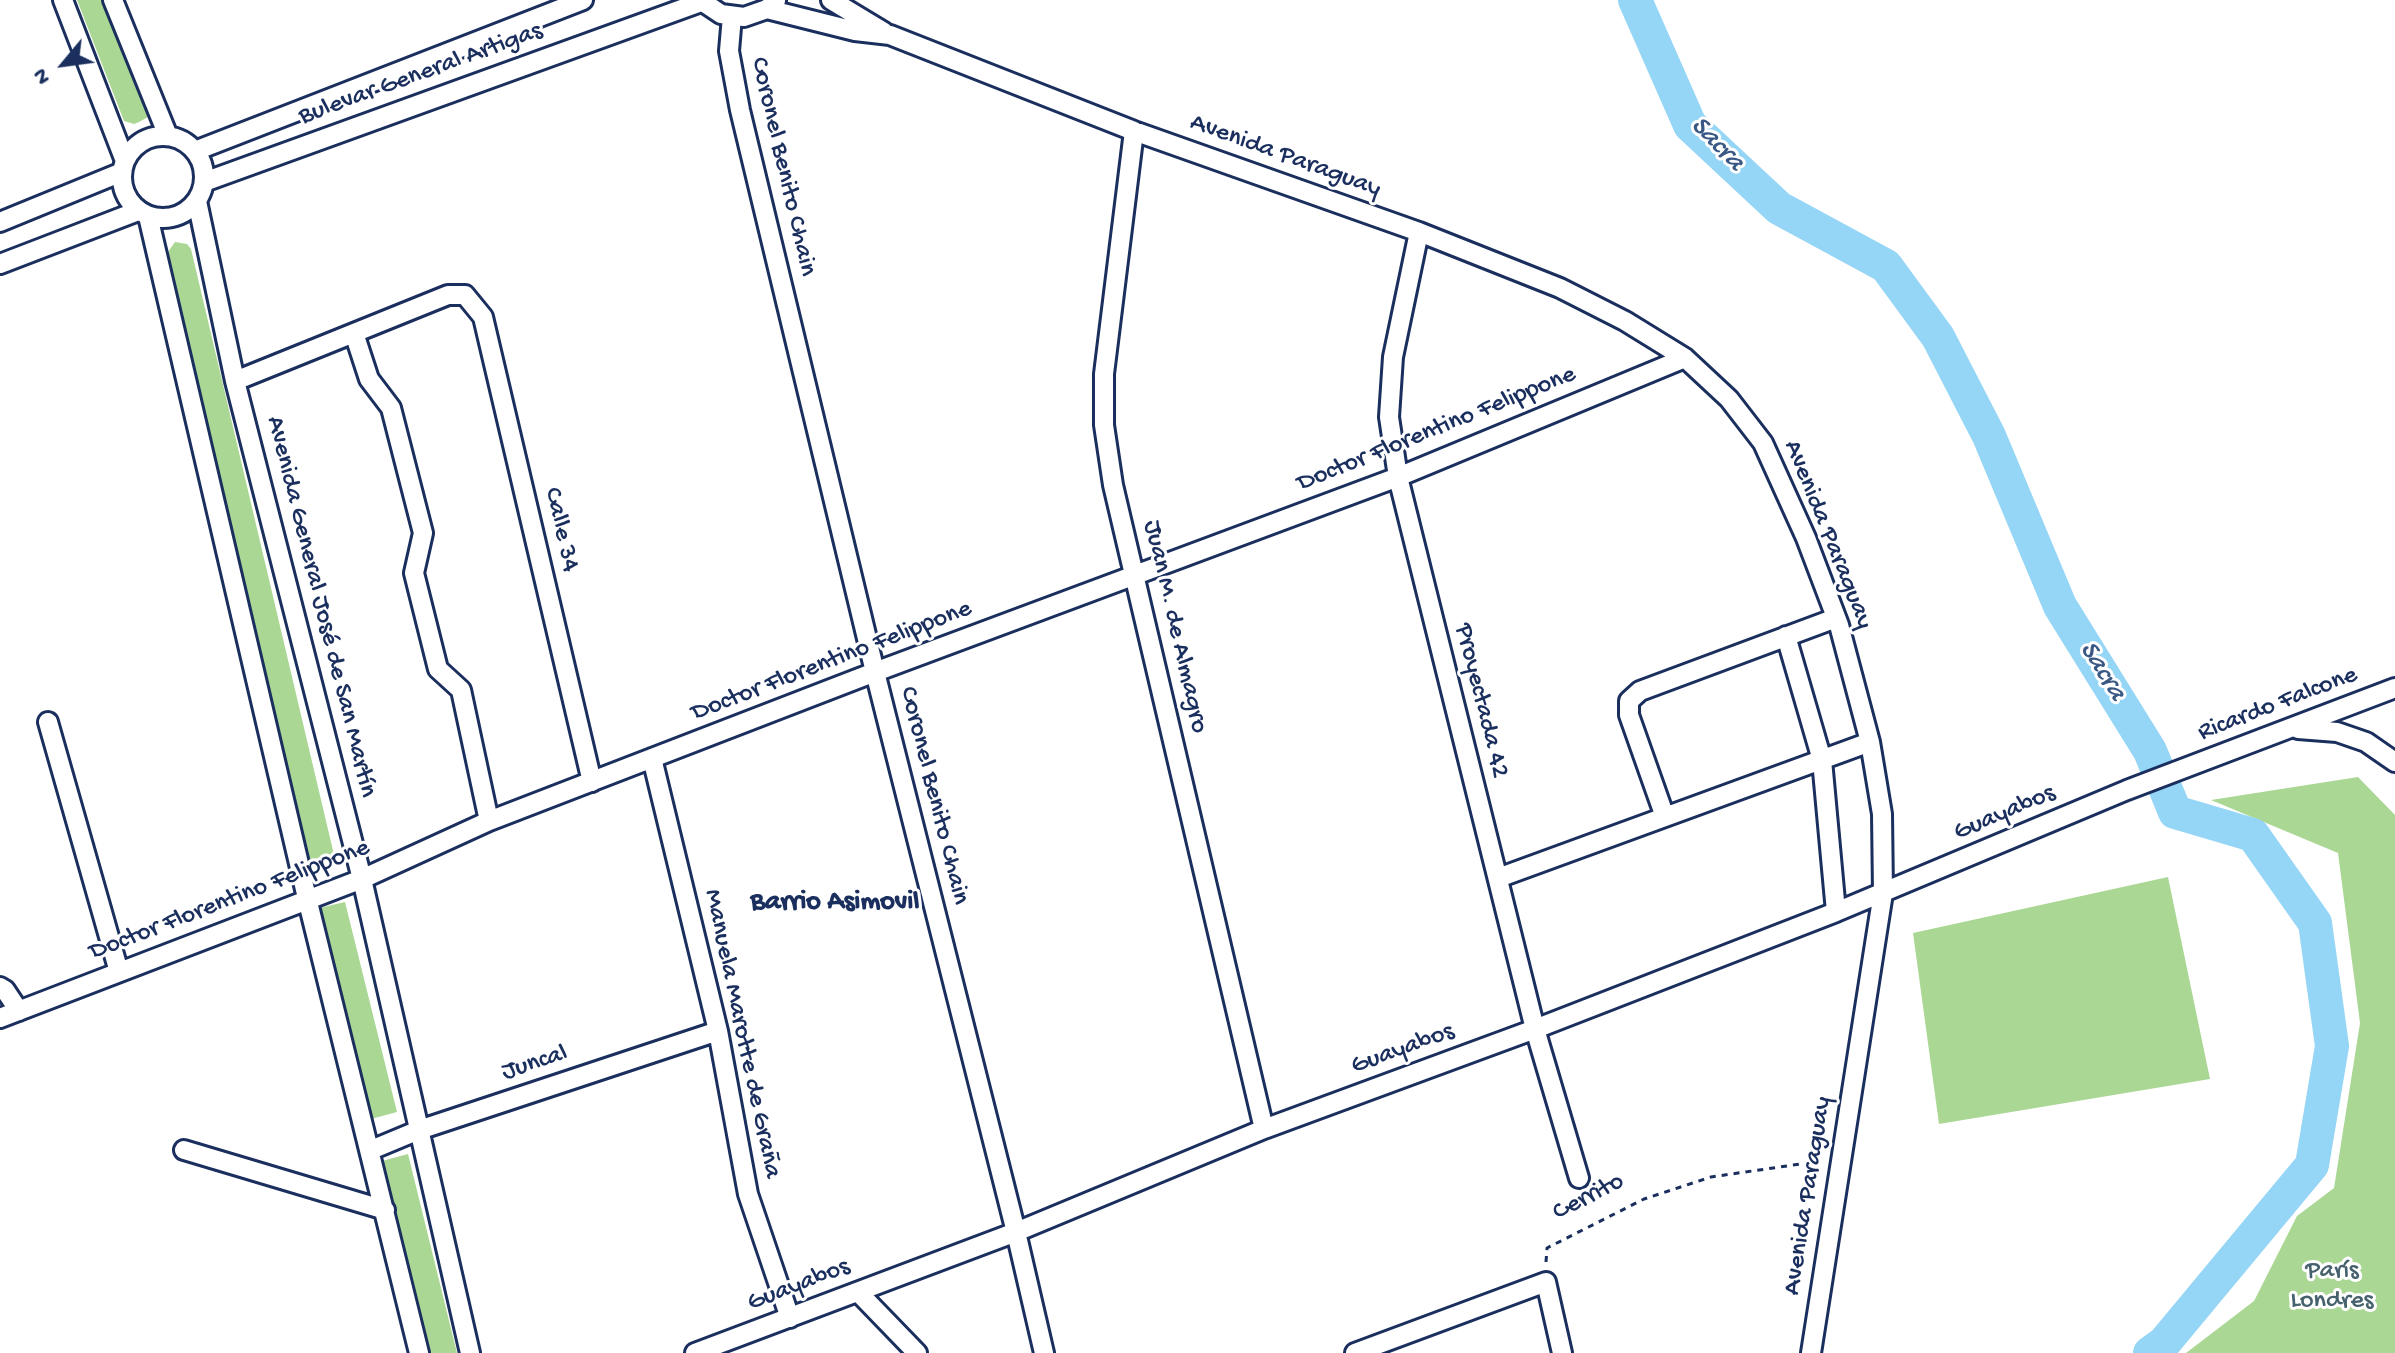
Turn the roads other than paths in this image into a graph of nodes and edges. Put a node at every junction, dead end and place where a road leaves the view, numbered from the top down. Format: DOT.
graph roads {
  1 [pos="63,0"];
  2 [pos="113,0"];
  3 [pos="583,0"];
  4 [pos="831,0"];
  5 [pos="701,1"];
  6 [pos="772,4"];
  7 [pos="732,16"];
  8 [pos="890,35"];
  9 [pos="1134,131"];
  10 [pos="168,136"];
  11 [pos="195,151"];
  12 [pos="123,167"];
  13 [pos="204,182"];
  14 [pos="197,201"];
  15 [pos="143,213"];
  16 [pos="0,222"];
  17 [pos="1419,232"];
  18 [pos="0,264"];
  19 [pos="354,333"];
  20 [pos="1685,358"];
  21 [pos="235,381"];
  22 [pos="1398,477"];
  23 [pos="1136,575"];
  24 [pos="1836,618"];
  25 [pos="1786,636"];
  26 [pos="875,672"];
  27 [pos="2395,688"];
  28 [pos="48,722"];
  29 [pos="2291,728"];
  30 [pos="1870,742"];
  31 [pos="652,758"];
  32 [pos="1822,760"];
  33 [pos="2395,762"];
  34 [pos="592,782"];
  35 [pos="2127,790"];
  36 [pos="1665,817"];
  37 [pos="489,821"];
  38 [pos="1498,878"];
  39 [pos="362,879"];
  40 [pos="1883,893"];
  41 [pos="307,898"];
  42 [pos="1836,912"];
  43 [pos="119,972"];
  44 [pos="0,987"];
  45 [pos="19,1011"];
  46 [pos="0,1018"];
  47 [pos="1535,1029"];
  48 [pos="718,1031"];
  49 [pos="1264,1129"];
  50 [pos="419,1130"];
  51 [pos="184,1150"];
  52 [pos="371,1150"];
  53 [pos="1579,1178"];
  54 [pos="385,1210"];
  55 [pos="1016,1232"];
  56 [pos="858,1292"];
  57 [pos="790,1318"];
  58 [pos="419,1353"];
  59 [pos="470,1353"];
  60 [pos="695,1353"];
  61 [pos="917,1353"];
  62 [pos="1044,1353"];
  63 [pos="1355,1353"];
  64 [pos="1562,1353"];
  65 [pos="1811,1353"];
  1 -- 12 [label="street"];
  2 -- 10 [label="street"];
  3 -- 11 [label="street, Bulevar General Artigas"];
  4 -- 8 [label="street"];
  5 -- 7 [label="street"];
  5 -- 13 [label="street, Bulevar General Artigas"];
  6 -- 7 [label="street"];
  6 -- 8 [label="street, Avenida Paraguay"];
  7 -- 26 [label="street, Coronel Benito Chain"];
  8 -- 9 [label="street, Avenida Paraguay"];
  9 -- 17 [label="street, Avenida Paraguay"];
  9 -- 23 [label="street, Juan M. de Almagro"];
  10 -- 11 [label="street"];
  10 -- 12 [label="street"];
  11 -- 13 [label="street"];
  12 -- 15 [label="street"];
  12 -- 16 [label="street"];
  13 -- 14 [label="street"];
  14 -- 15 [label="street"];
  14 -- 21 [label="street, Avenida General José de San Martín"];
  15 -- 18 [label="street"];
  15 -- 41 [label="street"];
  17 -- 20 [label="street, Avenida Paraguay"];
  17 -- 22 [label="street, Proyectada 42"];
  19 -- 21 [label="street"];
  19 -- 34 [label="street, Calle 34"];
  19 -- 37 [label="street"];
  20 -- 22 [label="street, Doctor Florentino Felippone"];
  20 -- 24 [label="street, Avenida Paraguay"];
  21 -- 39 [label="street, Avenida General José de San Martín"];
  22 -- 23 [label="street, Doctor Florentino Felippone"];
  22 -- 38 [label="street, Proyectada 42"];
  23 -- 26 [label="street, Doctor Florentino Felippone"];
  23 -- 49 [label="street, Juan M. de Almagro"];
  24 -- 25 [label="street"];
  24 -- 30 [label="street, Avenida Paraguay"];
  25 -- 32 [label="street"];
  25 -- 36 [label="street"];
  26 -- 31 [label="street, Doctor Florentino Felippone"];
  26 -- 55 [label="street, Coronel Benito Chain"];
  27 -- 29 [label="street, Ricardo Falcone"];
  28 -- 43 [label="street"];
  29 -- 33 [label="street"];
  29 -- 35 [label="street, Ricardo Falcone"];
  30 -- 32 [label="street"];
  30 -- 40 [label="street, Avenida Paraguay"];
  31 -- 34 [label="street, Doctor Florentino Felippone"];
  31 -- 48 [label="street, Manuela Marotte de Graña"];
  32 -- 36 [label="street"];
  32 -- 42 [label="street"];
  34 -- 37 [label="street, Doctor Florentino Felippone"];
  35 -- 40 [label="street, Guayabos"];
  36 -- 38 [label="street"];
  37 -- 39 [label="street, Doctor Florentino Felippone"];
  38 -- 47 [label="street, Proyectada 42"];
  39 -- 41 [label="street, Doctor Florentino Felippone"];
  39 -- 50 [label="street, Avenida General José de San Martín"];
  40 -- 42 [label="street, Guayabos"];
  40 -- 65 [label="street, Avenida Paraguay"];
  41 -- 43 [label="street, Doctor Florentino Felippone"];
  41 -- 52 [label="street"];
  42 -- 47 [label="street, Guayabos"];
  43 -- 45 [label="street, Doctor Florentino Felippone"];
  44 -- 45 [label="street"];
  45 -- 46 [label="street, Doctor Florentino Felippone"];
  47 -- 49 [label="street, Guayabos"];
  47 -- 53 [label="street, Proyectada 42"];
  48 -- 50 [label="street, Juncal"];
  48 -- 57 [label="street, Manuela Marotte de Graña"];
  49 -- 55 [label="street, Guayabos"];
  50 -- 52 [label="street, Juncal"];
  50 -- 59 [label="street, Avenida General José de San Martín"];
  51 -- 54 [label="street"];
  52 -- 54 [label="street"];
  54 -- 58 [label="street"];
  55 -- 56 [label="street, Guayabos"];
  55 -- 62 [label="street, Coronel Benito Chain"];
  56 -- 57 [label="street, Guayabos"];
  56 -- 61 [label="street"];
  57 -- 60 [label="street, Guayabos"];
  63 -- 64 [label="street"];
}
